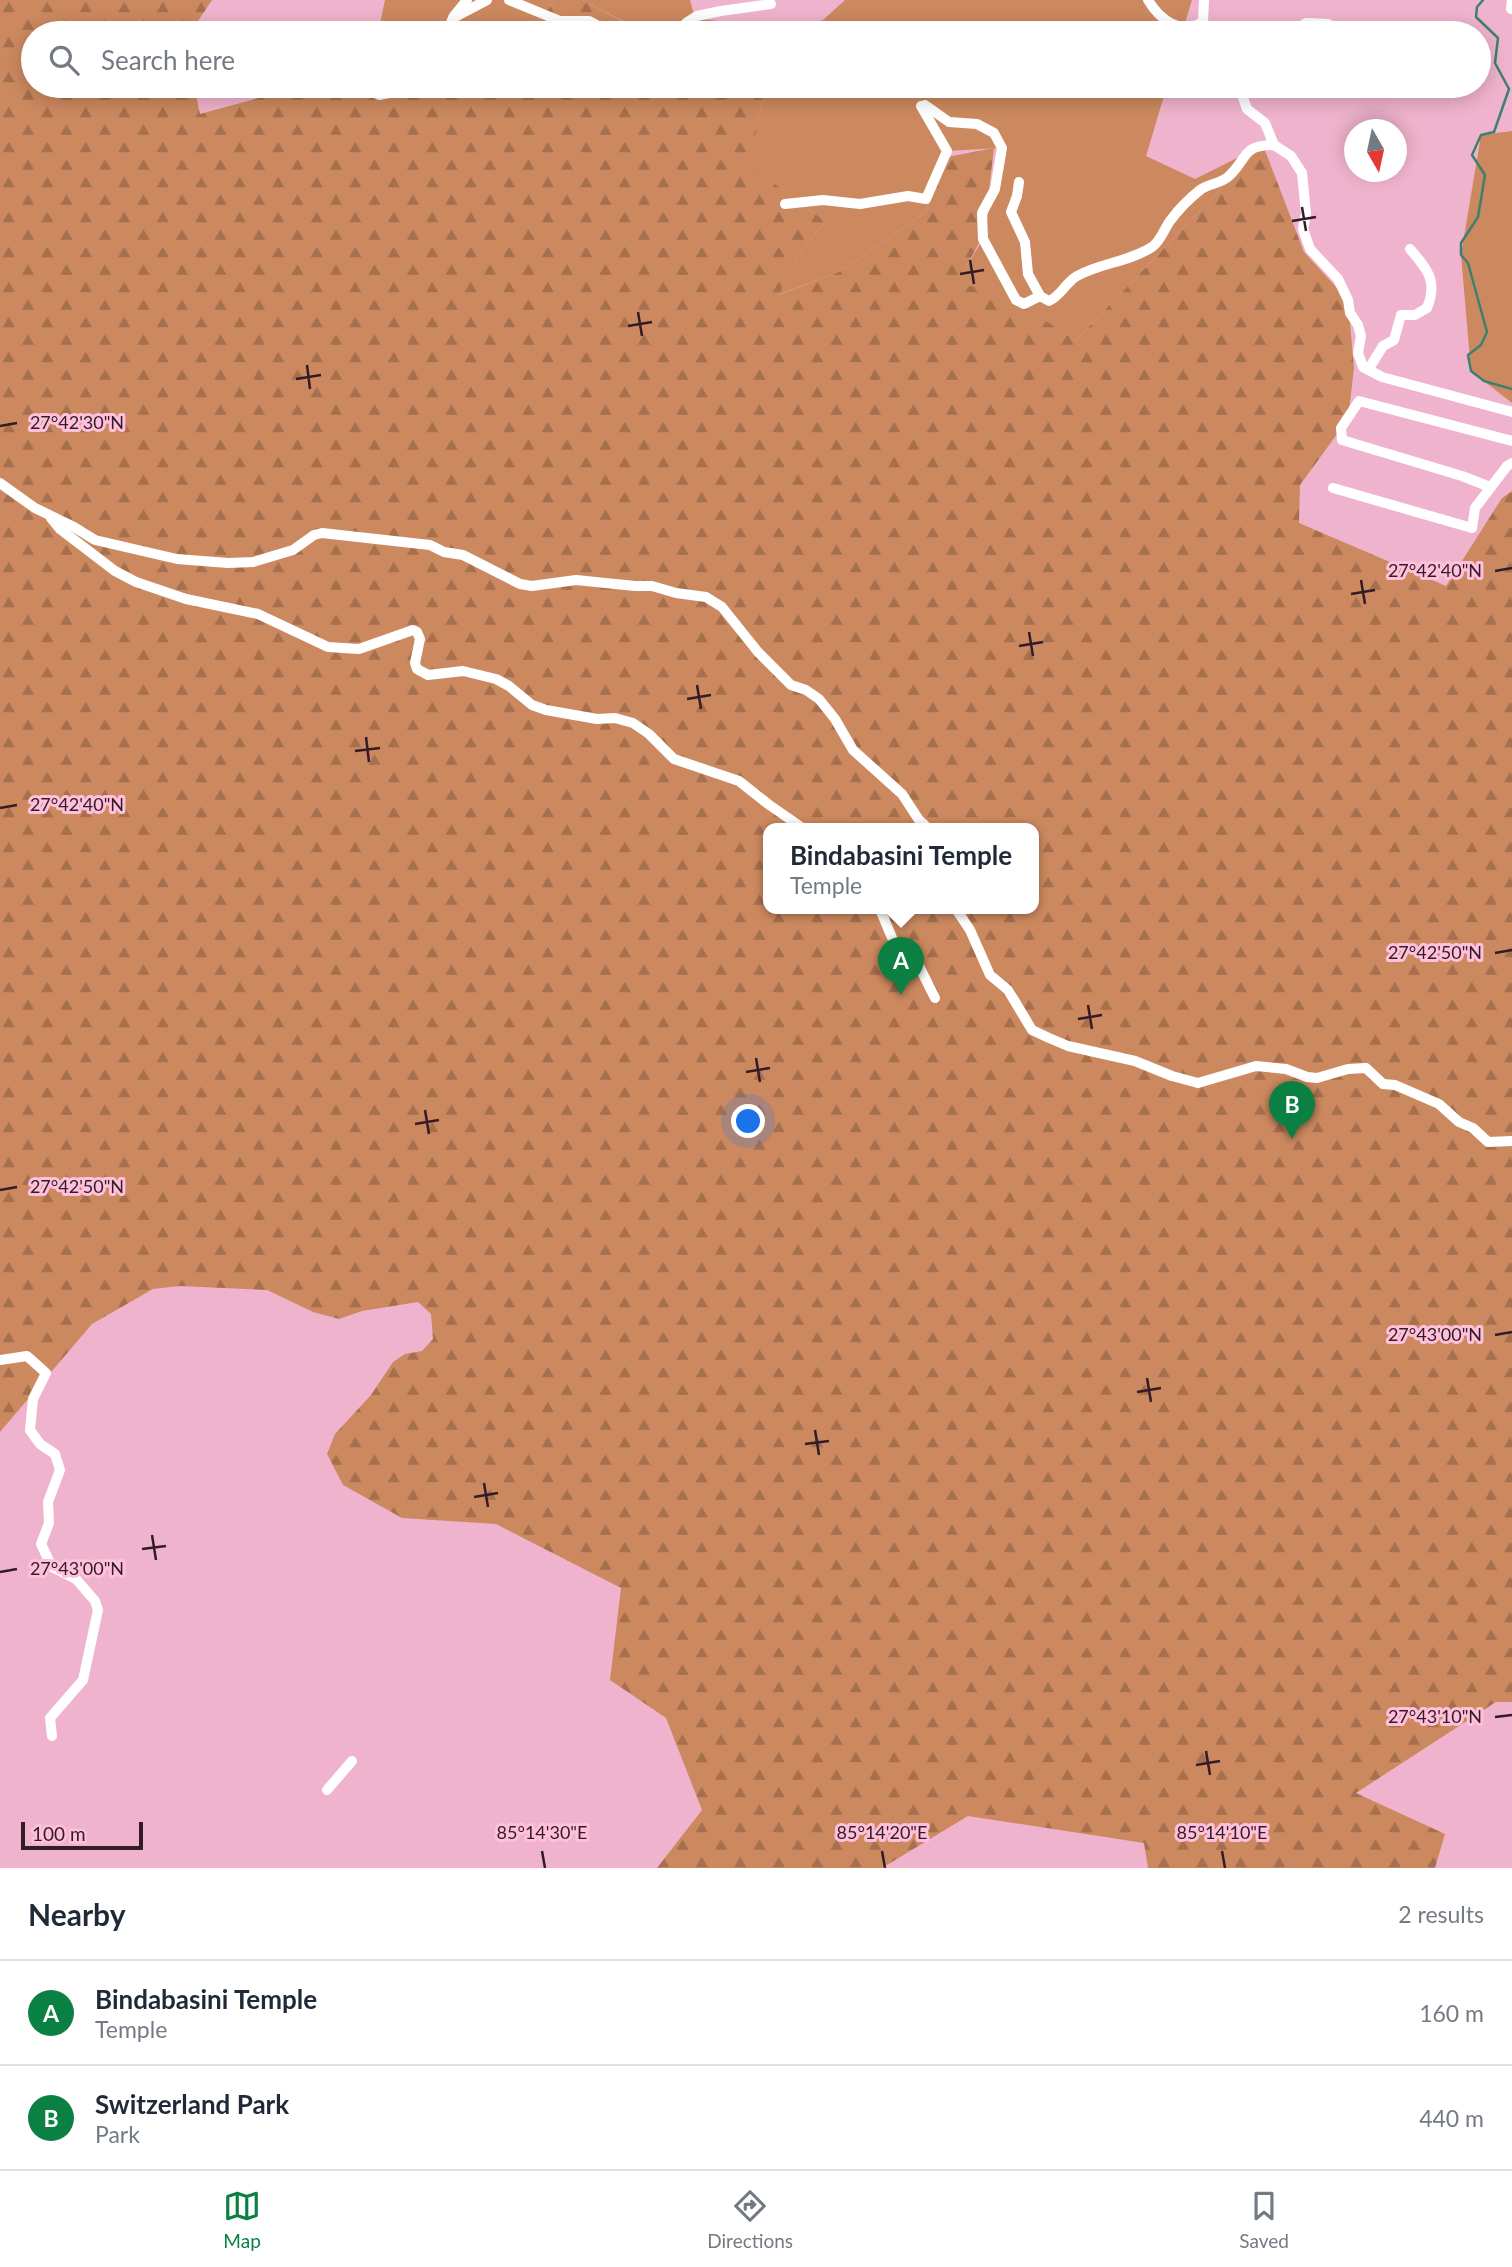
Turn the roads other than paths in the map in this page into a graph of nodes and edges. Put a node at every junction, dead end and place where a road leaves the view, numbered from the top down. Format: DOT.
graph roads {
  1 [pos="467,0"];
  2 [pos="487,0"];
  3 [pos="509,0"];
  4 [pos="1148,0"];
  5 [pos="1204,0"];
  6 [pos="771,4"];
  7 [pos="453,18"];
  8 [pos="452,21"];
  9 [pos="560,21"];
  10 [pos="560,21"];
  11 [pos="591,21"];
  12 [pos="688,21"];
  13 [pos="1166,21"];
  14 [pos="1207,21"];
  15 [pos="1242,98"];
  16 [pos="1274,145"];
  17 [pos="1018,181"];
  18 [pos="785,204"];
  19 [pos="1410,249"];
  20 [pos="1040,296"];
  21 [pos="1368,370"];
  22 [pos="1512,412"];
  23 [pos="1512,441"];
  24 [pos="1512,463"];
  25 [pos="0,483"];
  26 [pos="1490,487"];
  27 [pos="1333,488"];
  28 [pos="49,515"];
  29 [pos="795,823"];
  30 [pos="922,823"];
  31 [pos="882,914"];
  32 [pos="959,914"];
  33 [pos="935,998"];
  34 [pos="1512,1134"];
  35 [pos="1512,1141"];
  36 [pos="1499,1142"];
  37 [pos="0,1360"];
  38 [pos="62,1443"];
  39 [pos="55,1454"];
  40 [pos="52,1736"];
  41 [pos="352,1761"];
  42 [pos="327,1790"];
  1 -- 7 [label="street"];
  2 -- 7 [label="street"];
  3 -- 10 [label="street"];
  4 -- 13 [label="street"];
  5 -- 14 [label="street"];
  6 -- 12 [label="street"];
  7 -- 8 [label="street"];
  9 -- 11 [label="street"];
  15 -- 16 [label="street"];
  16 -- 20 [label="street"];
  16 -- 21 [label="street"];
  17 -- 20 [label="street"];
  18 -- 20 [label="street"];
  19 -- 21 [label="street"];
  21 -- 22 [label="street"];
  23 -- 26 [label="street"];
  24 -- 26 [label="street"];
  25 -- 28 [label="street"];
  26 -- 27 [label="street"];
  28 -- 29 [label="street"];
  28 -- 30 [label="street"];
  31 -- 33 [label="street"];
  32 -- 36 [label="street"];
  34 -- 36 [label="street"];
  35 -- 36 [label="street"];
  37 -- 39 [label="street"];
  38 -- 39 [label="street"];
  39 -- 40 [label="street"];
  41 -- 42 [label="street"];
}
